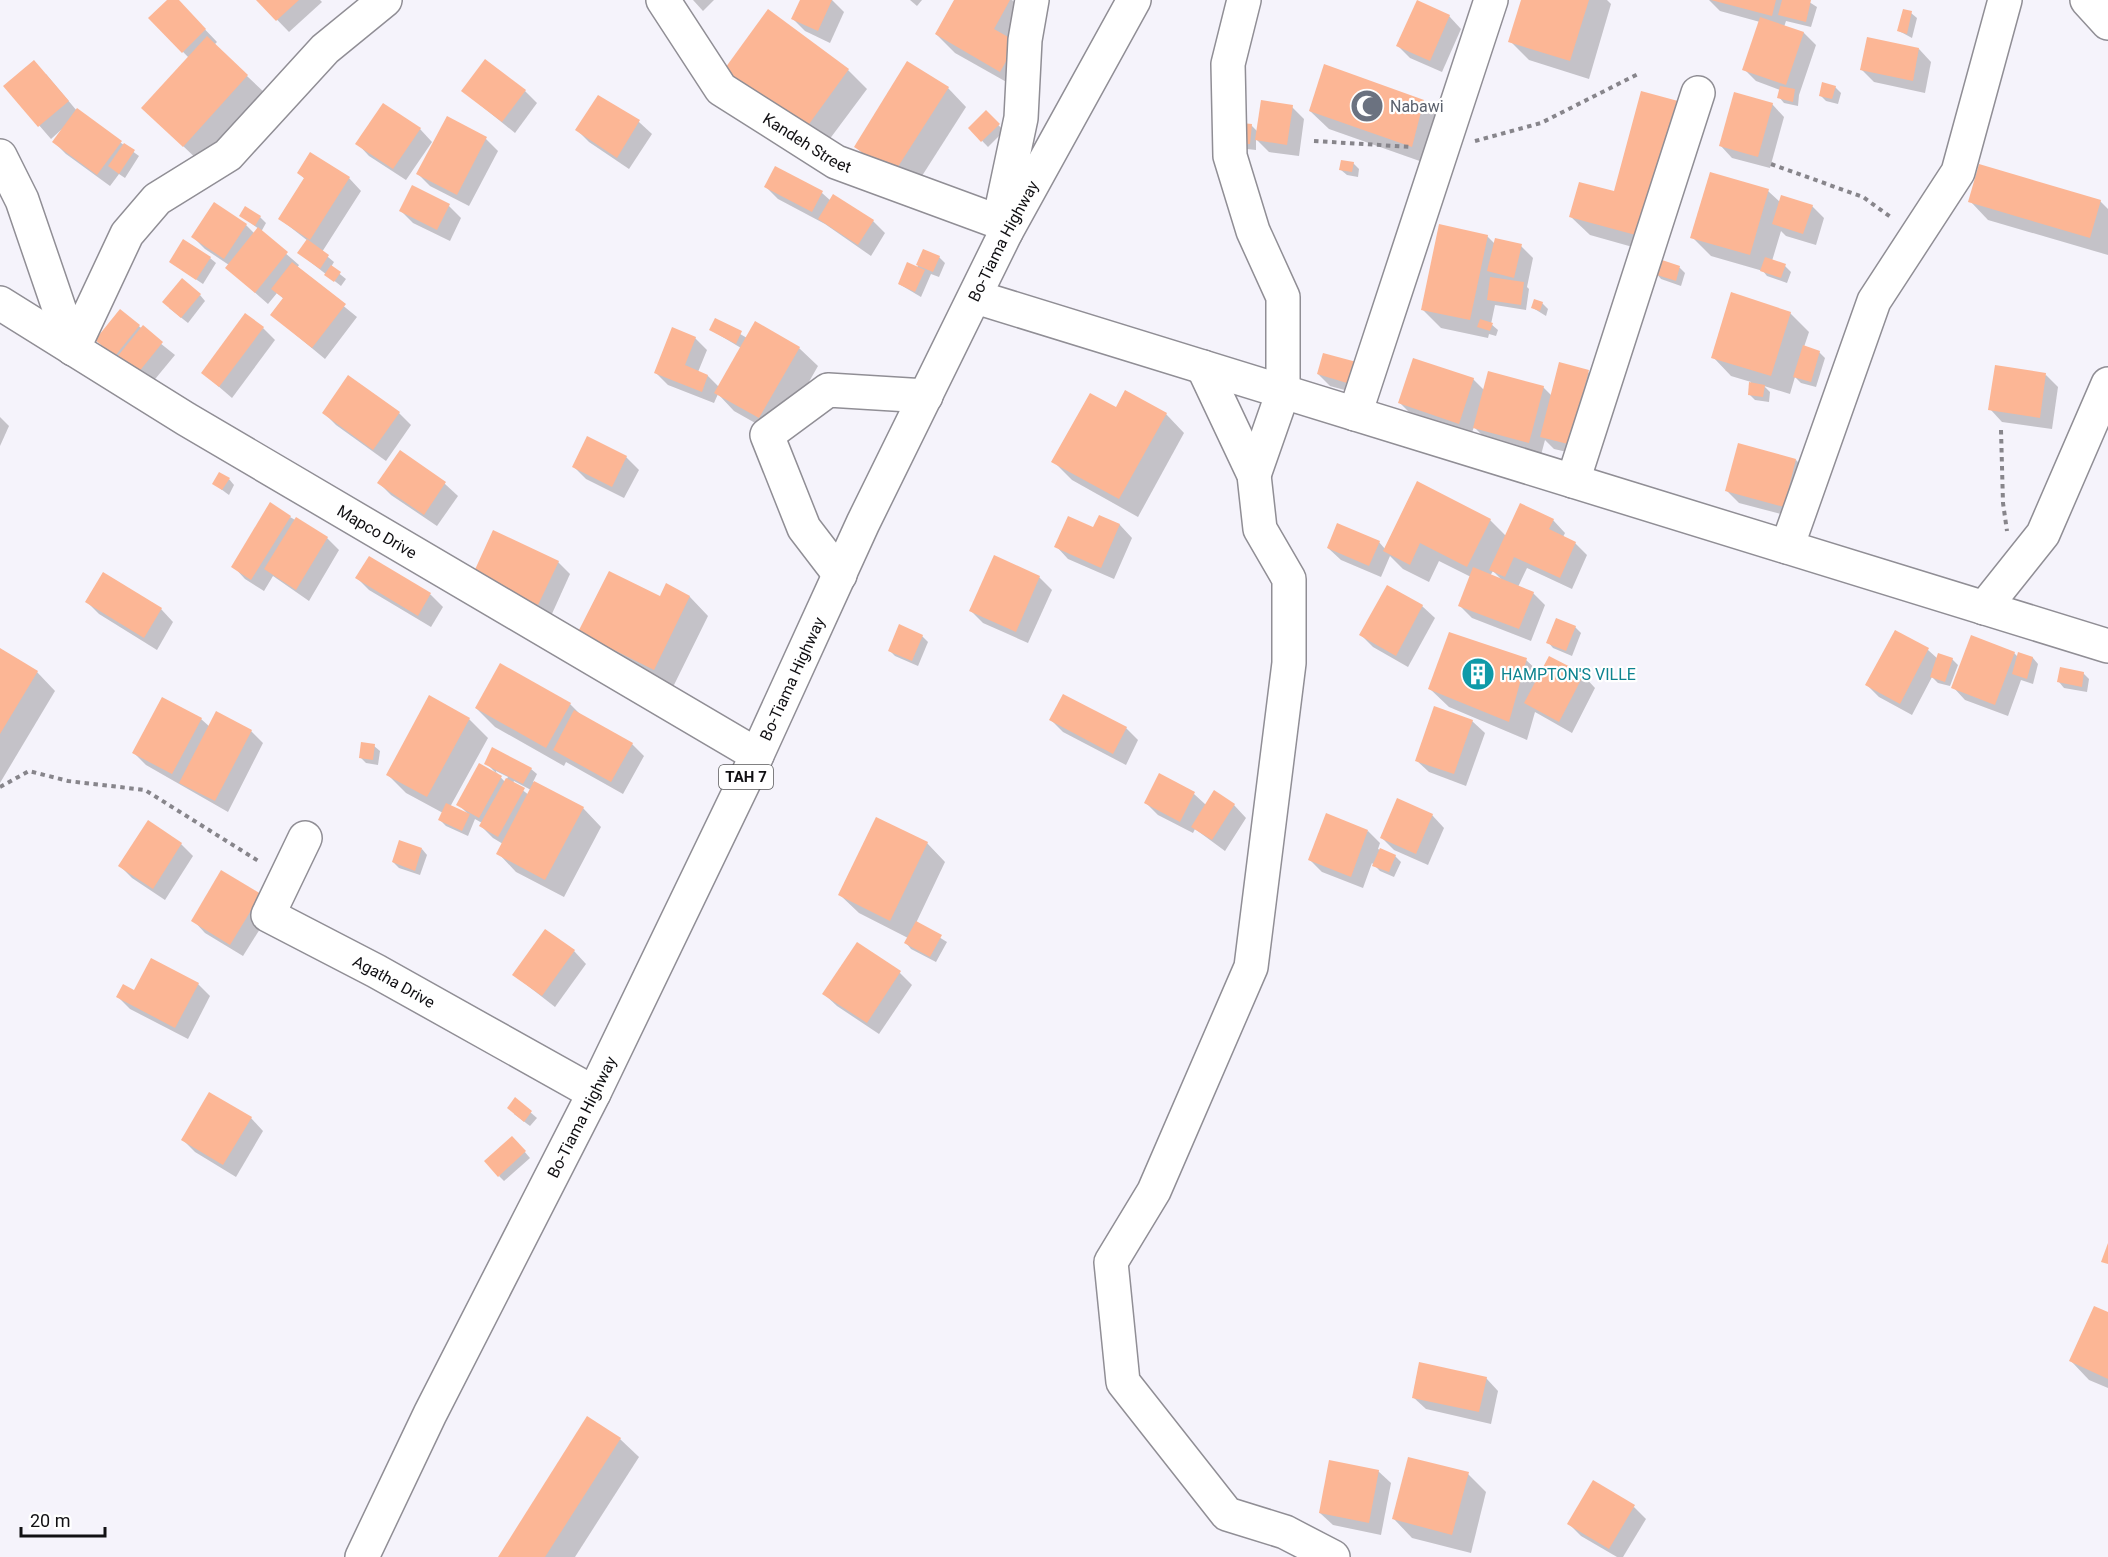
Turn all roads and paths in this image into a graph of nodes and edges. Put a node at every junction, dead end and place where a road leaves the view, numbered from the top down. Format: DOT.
graph roads {
  1 [pos="385,0"];
  2 [pos="663,0"];
  3 [pos="1032,0"];
  4 [pos="1134,0"];
  5 [pos="1244,0"];
  6 [pos="1491,0"];
  7 [pos="2004,0"];
  8 [pos="2087,0"];
  9 [pos="2108,23"];
  10 [pos="1698,93"];
  11 [pos="0,156"];
  12 [pos="1771,164"];
  13 [pos="1002,227"];
  14 [pos="1917,236"];
  15 [pos="976,297"];
  16 [pos="0,303"];
  17 [pos="73,349"];
  18 [pos="1203,367"];
  19 [pos="2108,384"];
  20 [pos="1283,392"];
  21 [pos="926,396"];
  22 [pos="1355,414"];
  23 [pos="2001,430"];
  24 [pos="1254,475"];
  25 [pos="1573,481"];
  26 [pos="1787,547"];
  27 [pos="2014,570"];
  28 [pos="840,575"];
  29 [pos="1984,608"];
  30 [pos="2108,646"];
  31 [pos="757,755"];
  32 [pos="0,787"];
  33 [pos="305,838"];
  34 [pos="286,878"];
  35 [pos="594,1093"];
  36 [pos="362,1557"];
  37 [pos="1333,1557"];
  1 -- 17 [label="main road"];
  2 -- 13 [label="main road, Kandeh Street"];
  3 -- 13 [label="main road"];
  4 -- 13 [label="main road, Bo-Tiama Highway / TAH 7"];
  5 -- 20 [label="main road"];
  6 -- 22 [label="main road"];
  7 -- 14 [label="main road"];
  8 -- 9 [label="main road"];
  10 -- 25 [label="main road"];
  11 -- 17 [label="main road"];
  12 -- 14 [label="path"];
  13 -- 15 [label="main road, Bo-Tiama Highway / TAH 7"];
  14 -- 26 [label="main road"];
  15 -- 18 [label="main road"];
  15 -- 21 [label="main road, Bo-Tiama Highway / TAH 7"];
  16 -- 17 [label="main road, Mapco Drive"];
  17 -- 31 [label="main road, Mapco Drive"];
  18 -- 20 [label="main road"];
  18 -- 24 [label="main road"];
  19 -- 27 [label="main road"];
  20 -- 22 [label="main road"];
  20 -- 24 [label="main road"];
  21 -- 28 [label="main road, Bo-Tiama Highway / TAH 7"];
  21 -- 28 [label="main road"];
  22 -- 25 [label="main road"];
  23 -- 27 [label="path"];
  24 -- 37 [label="main road"];
  25 -- 26 [label="main road"];
  26 -- 29 [label="main road"];
  27 -- 29 [label="main road"];
  28 -- 31 [label="main road, Bo-Tiama Highway / TAH 7"];
  29 -- 30 [label="main road"];
  31 -- 35 [label="main road, Bo-Tiama Highway / TAH 7"];
  32 -- 34 [label="path"];
  33 -- 34 [label="main road, Agatha Drive"];
  34 -- 35 [label="main road, Agatha Drive"];
  35 -- 36 [label="main road, Bo-Tiama Highway / TAH 7"];
}
